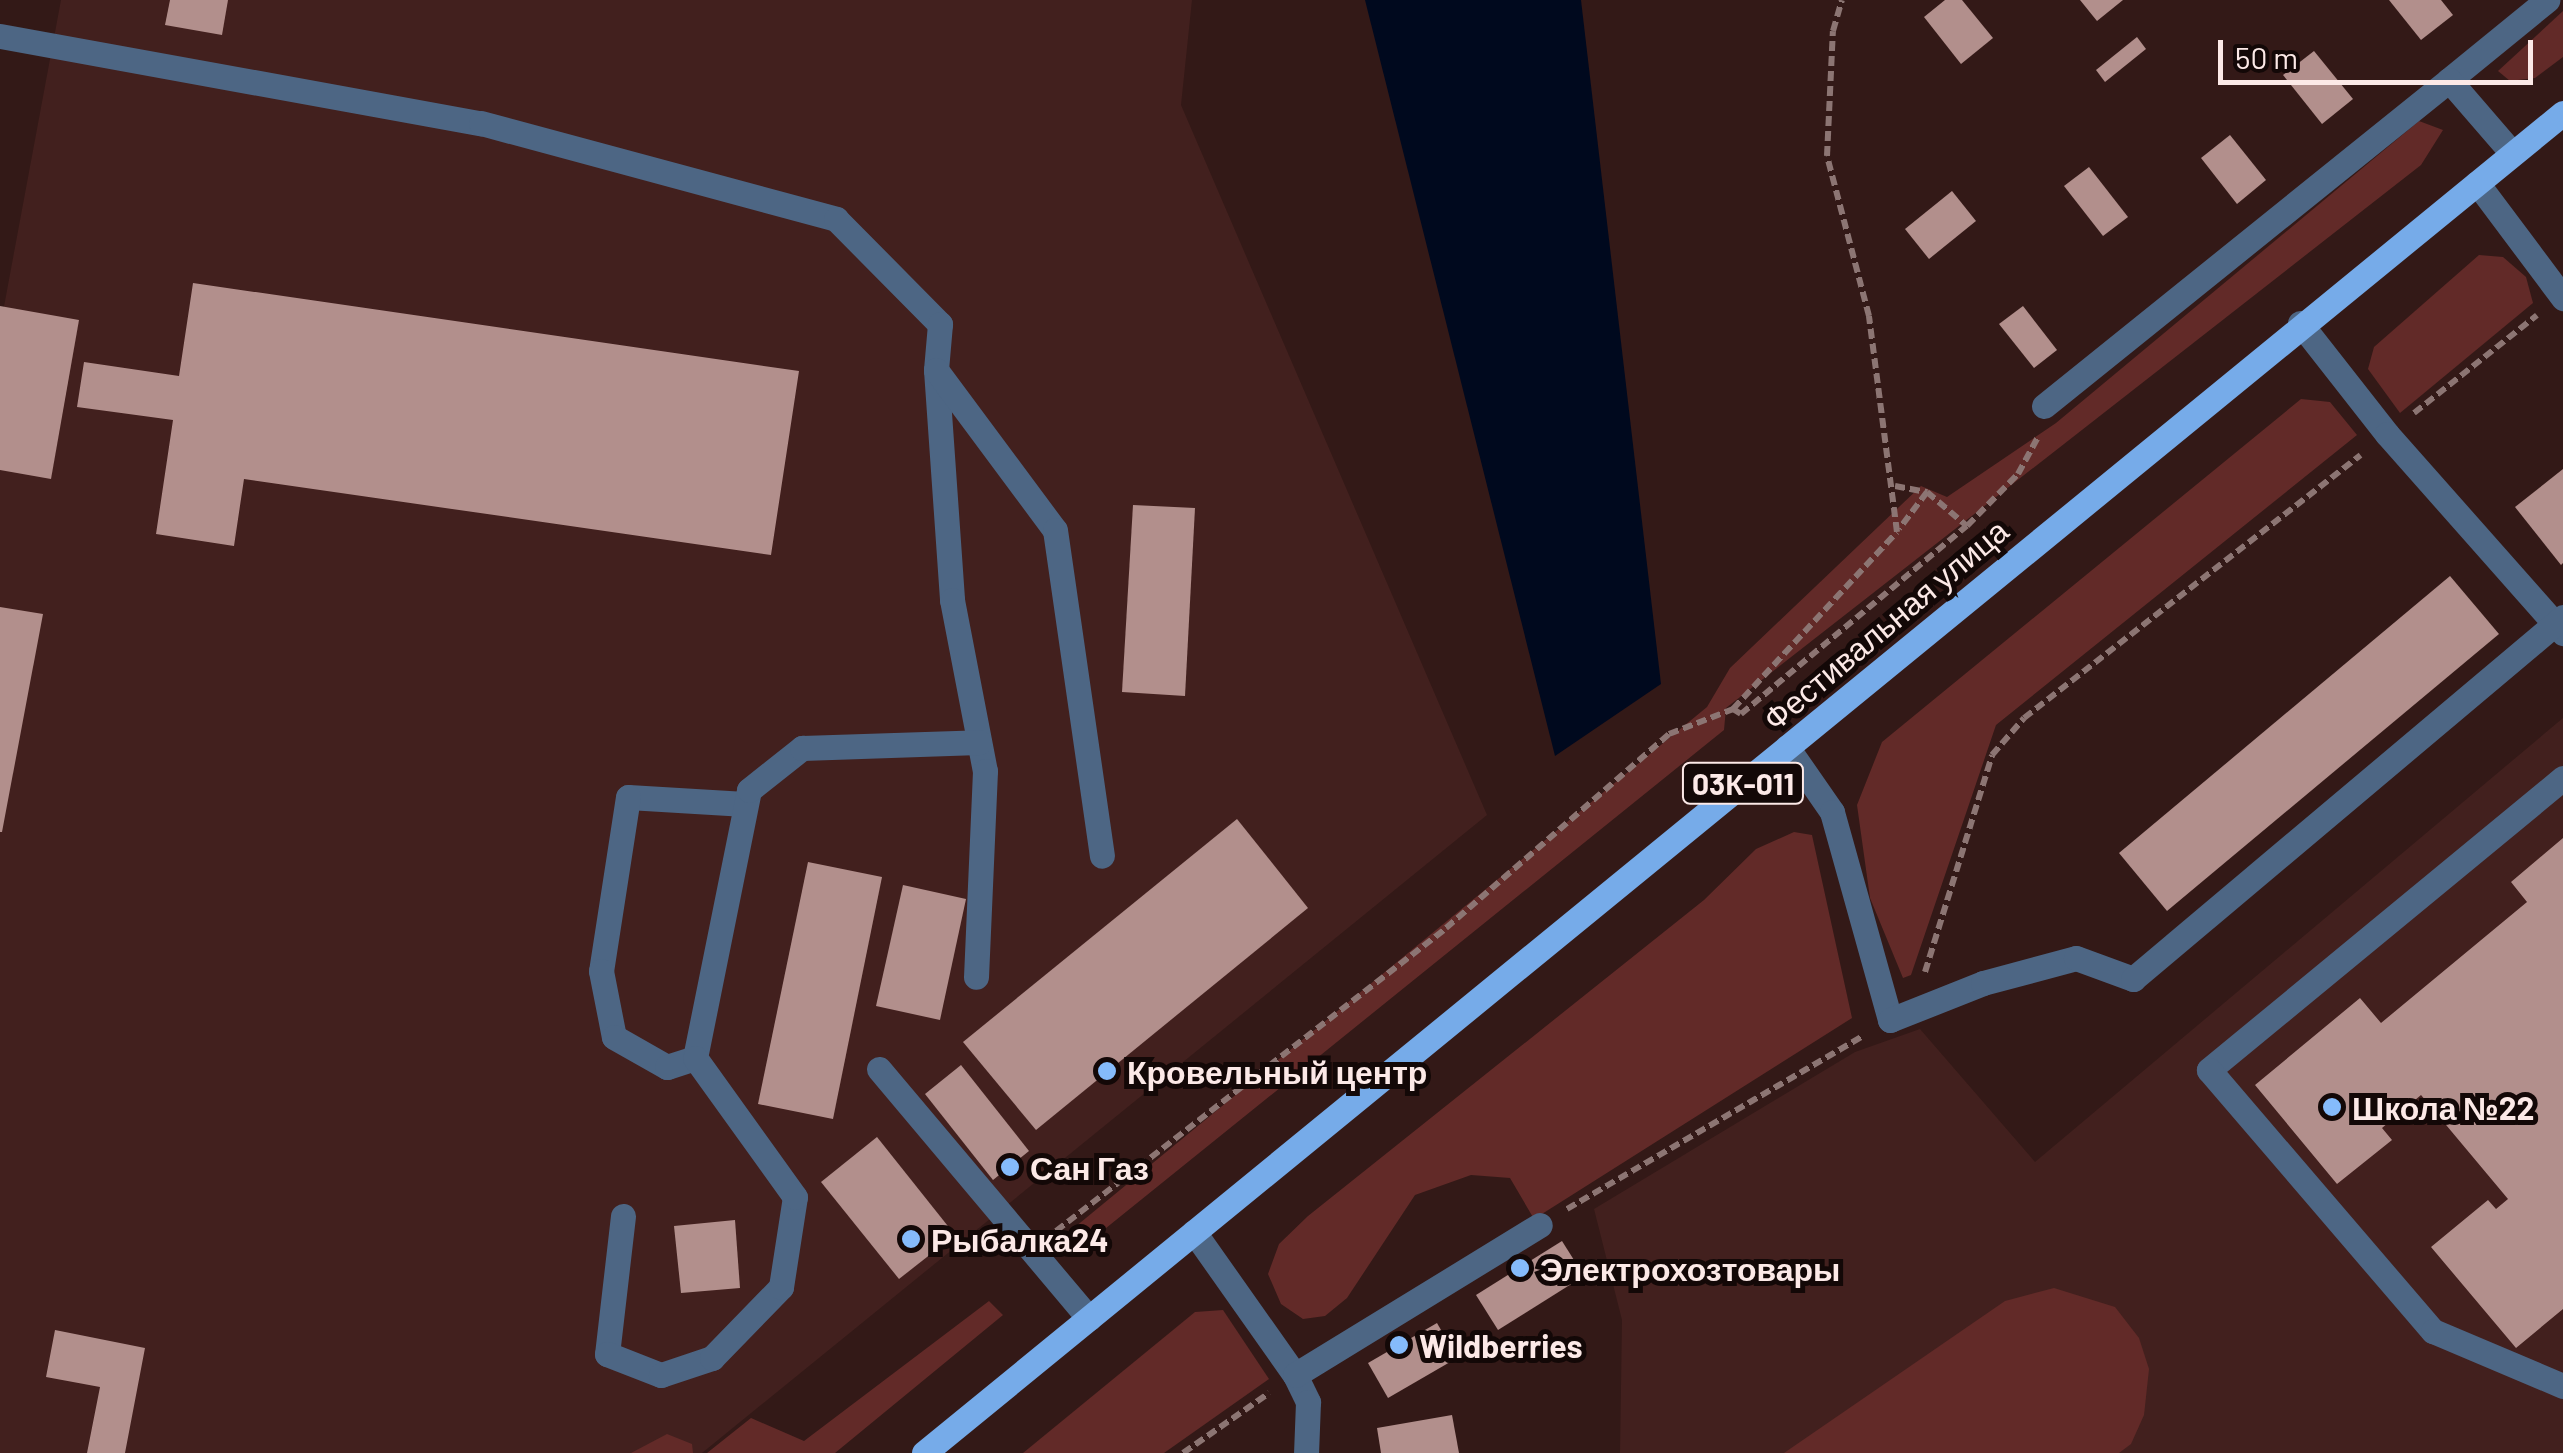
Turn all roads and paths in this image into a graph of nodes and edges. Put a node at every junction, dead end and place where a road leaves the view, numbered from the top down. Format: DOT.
graph roads {
  1 [pos="1842,0"];
  2 [pos="2547,0"];
  3 [pos="0,36"];
  4 [pos="2449,80"];
  5 [pos="2563,113"];
  6 [pos="2512,153"];
  7 [pos="2476,183"];
  8 [pos="2562,296"];
  9 [pos="2300,323"];
  10 [pos="936,370"];
  11 [pos="2044,406"];
  12 [pos="2387,434"];
  13 [pos="1895,486"];
  14 [pos="1926,492"];
  15 [pos="1966,526"];
  16 [pos="1897,532"];
  17 [pos="2560,625"];
  18 [pos="979,742"];
  19 [pos="1787,747"];
  20 [pos="2563,778"];
  21 [pos="746,804"];
  22 [pos="1102,856"];
  23 [pos="976,977"];
  24 [pos="1890,1020"];
  25 [pos="696,1058"];
  26 [pos="880,1069"];
  27 [pos="623,1216"];
  28 [pos="1540,1225"];
  29 [pos="1194,1232"];
  30 [pos="1031,1250"];
  31 [pos="1089,1318"];
  32 [pos="1295,1375"];
  33 [pos="2563,1386"];
  34 [pos="924,1453"];
  35 [pos="1183,1453"];
  36 [pos="1306,1453"];
  1 -- 13 [label="path"];
  2 -- 4 [label="street"];
  3 -- 10 [label="street"];
  4 -- 6 [label="street"];
  4 -- 11 [label="street"];
  5 -- 6 [label="main road, Фестивальная улица / 03К-011"];
  6 -- 7 [label="main road, Фестивальная улица / 03К-011"];
  7 -- 8 [label="street"];
  7 -- 9 [label="main road, Фестивальная улица / 03К-011"];
  8 -- 12 [label="path"];
  9 -- 12 [label="street"];
  9 -- 19 [label="main road, Фестивальная улица / 03К-011"];
  10 -- 18 [label="street"];
  10 -- 22 [label="street"];
  12 -- 17 [label="street"];
  12 -- 24 [label="path"];
  13 -- 14 [label="path"];
  13 -- 16 [label="path"];
  14 -- 15 [label="path"];
  14 -- 16 [label="path"];
  16 -- 30 [label="path"];
  17 -- 24 [label="street"];
  18 -- 21 [label="street"];
  18 -- 23 [label="street"];
  19 -- 24 [label="street"];
  19 -- 29 [label="main road, Фестивальная улица / 03К-011"];
  20 -- 33 [label="street"];
  21 -- 25 [label="street"];
  21 -- 25 [label="street"];
  24 -- 28 [label="path"];
  25 -- 27 [label="street"];
  26 -- 30 [label="street"];
  28 -- 32 [label="street"];
  29 -- 31 [label="main road, Фестивальная улица / 03К-011"];
  29 -- 32 [label="street"];
  30 -- 31 [label="street"];
  31 -- 34 [label="main road, Фестивальная улица / 03К-011"];
  32 -- 35 [label="path"];
  32 -- 36 [label="street"];
}
